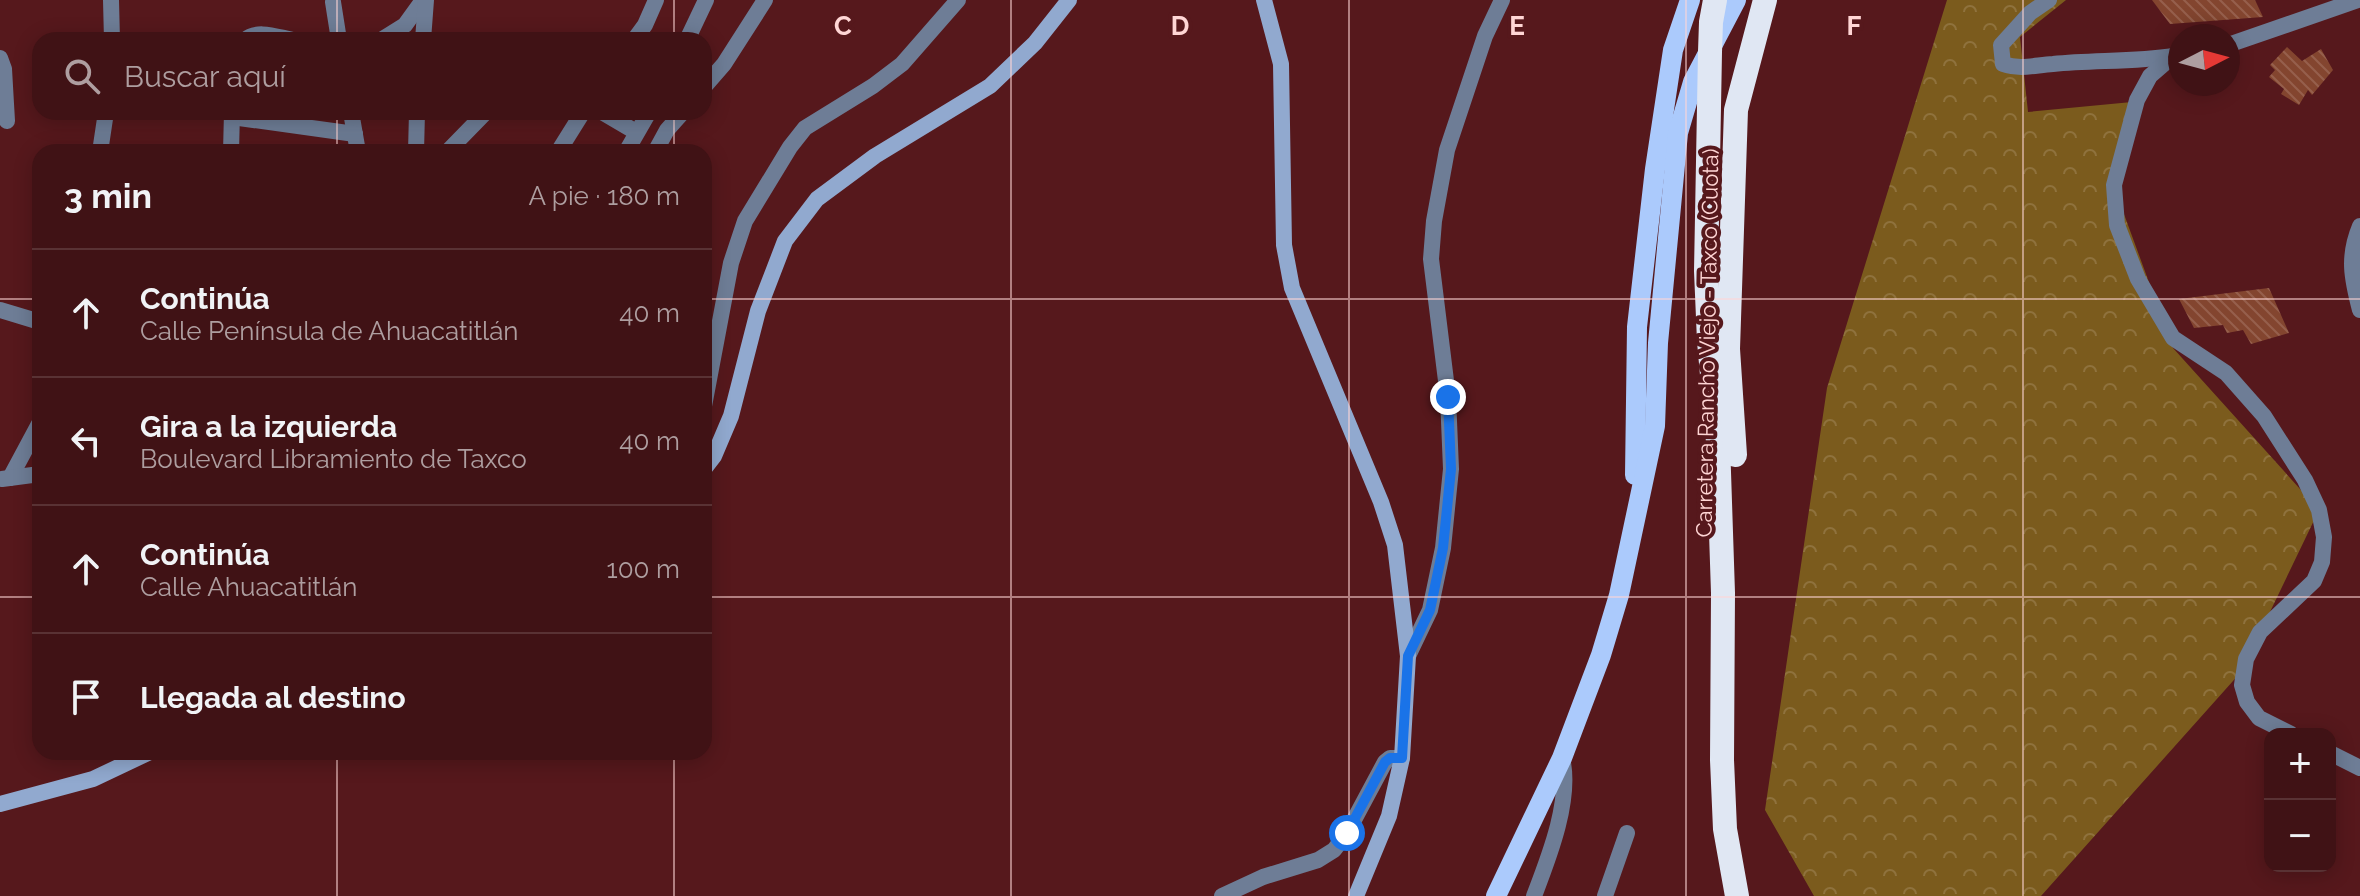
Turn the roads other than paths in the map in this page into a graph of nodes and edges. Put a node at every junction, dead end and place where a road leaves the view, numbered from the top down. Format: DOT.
graph roads {
  1 [pos="111,0"];
  2 [pos="424,0"];
  3 [pos="656,0"];
  4 [pos="706,0"];
  5 [pos="958,0"];
  6 [pos="1069,0"];
  7 [pos="1264,0"];
  8 [pos="1502,0"];
  9 [pos="1690,0"];
  10 [pos="1715,0"];
  11 [pos="1736,0"];
  12 [pos="1765,0"];
  13 [pos="2049,0"];
  14 [pos="2358,0"];
  15 [pos="333,2"];
  16 [pos="761,5"];
  17 [pos="112,32"];
  18 [pos="338,32"];
  19 [pos="394,32"];
  20 [pos="423,32"];
  21 [pos="640,32"];
  22 [pos="691,32"];
  23 [pos="2240,41"];
  24 [pos="1710,52"];
  25 [pos="2168,57"];
  26 [pos="0,58"];
  27 [pos="2168,62"];
  28 [pos="712,78"];
  29 [pos="105,120"];
  30 [pos="232,120"];
  31 [pos="269,120"];
  32 [pos="352,120"];
  33 [pos="417,120"];
  34 [pos="478,120"];
  35 [pos="578,120"];
  36 [pos="616,120"];
  37 [pos="644,120"];
  38 [pos="676,120"];
  39 [pos="7,121"];
  40 [pos="636,132"];
  41 [pos="355,134"];
  42 [pos="101,144"];
  43 [pos="231,144"];
  44 [pos="357,144"];
  45 [pos="416,144"];
  46 [pos="455,144"];
  47 [pos="563,144"];
  48 [pos="630,144"];
  49 [pos="659,144"];
  50 [pos="2360,226"];
  51 [pos="0,310"];
  52 [pos="2360,310"];
  53 [pos="32,320"];
  54 [pos="712,367"];
  55 [pos="32,435"];
  56 [pos="712,459"];
  57 [pos="32,475"];
  58 [pos="5,478"];
  59 [pos="1635,519"];
  60 [pos="1723,593"];
  61 [pos="1408,656"];
  62 [pos="2279,728"];
  63 [pos="2336,756"];
  64 [pos="1402,758"];
  65 [pos="1562,758"];
  66 [pos="133,760"];
  67 [pos="2360,768"];
  68 [pos="0,804"];
  69 [pos="1627,833"];
  70 [pos="1222,896"];
  71 [pos="1356,896"];
  72 [pos="1496,896"];
  73 [pos="1534,896"];
  74 [pos="1605,896"];
  75 [pos="1737,896"];
  1 -- 17 [label="street"];
  2 -- 19 [label="street"];
  2 -- 20 [label="street"];
  3 -- 21 [label="street"];
  4 -- 22 [label="street"];
  5 -- 54 [label="street"];
  6 -- 56 [label="main road"];
  7 -- 61 [label="main road"];
  8 -- 61 [label="street"];
  9 -- 59 [label="main road"];
  10 -- 24 [label="highway, Carretera Rancho Viejo - Taxco (Cuota)"];
  11 -- 24 [label="main road"];
  12 -- 60 [label="highway, Carretera Rancho Viejo - Taxco (Cuota)"];
  13 -- 25 [label="street"];
  14 -- 23 [label="street"];
  15 -- 18 [label="street"];
  16 -- 28 [label="street"];
  24 -- 59 [label="main road"];
  24 -- 60 [label="highway, Carretera Rancho Viejo - Taxco (Cuota)"];
  26 -- 39 [label="street"];
  27 -- 62 [label="street"];
  29 -- 42 [label="street"];
  30 -- 43 [label="street"];
  31 -- 41 [label="street"];
  32 -- 41 [label="street"];
  33 -- 45 [label="street"];
  34 -- 46 [label="street"];
  35 -- 47 [label="street"];
  36 -- 40 [label="street"];
  37 -- 40 [label="street"];
  38 -- 49 [label="street"];
  40 -- 48 [label="street"];
  41 -- 44 [label="street"];
  50 -- 52 [label="street"];
  51 -- 53 [label="street"];
  55 -- 58 [label="street"];
  57 -- 58 [label="street"];
  59 -- 65 [label="main road"];
  60 -- 75 [label="highway, Carretera Rancho Viejo - Taxco (Cuota)"];
  61 -- 64 [label="main road"];
  63 -- 67 [label="street"];
  64 -- 70 [label="street"];
  64 -- 71 [label="main road"];
  65 -- 72 [label="main road"];
  65 -- 73 [label="street"];
  66 -- 68 [label="main road"];
  69 -- 74 [label="street"];
}
